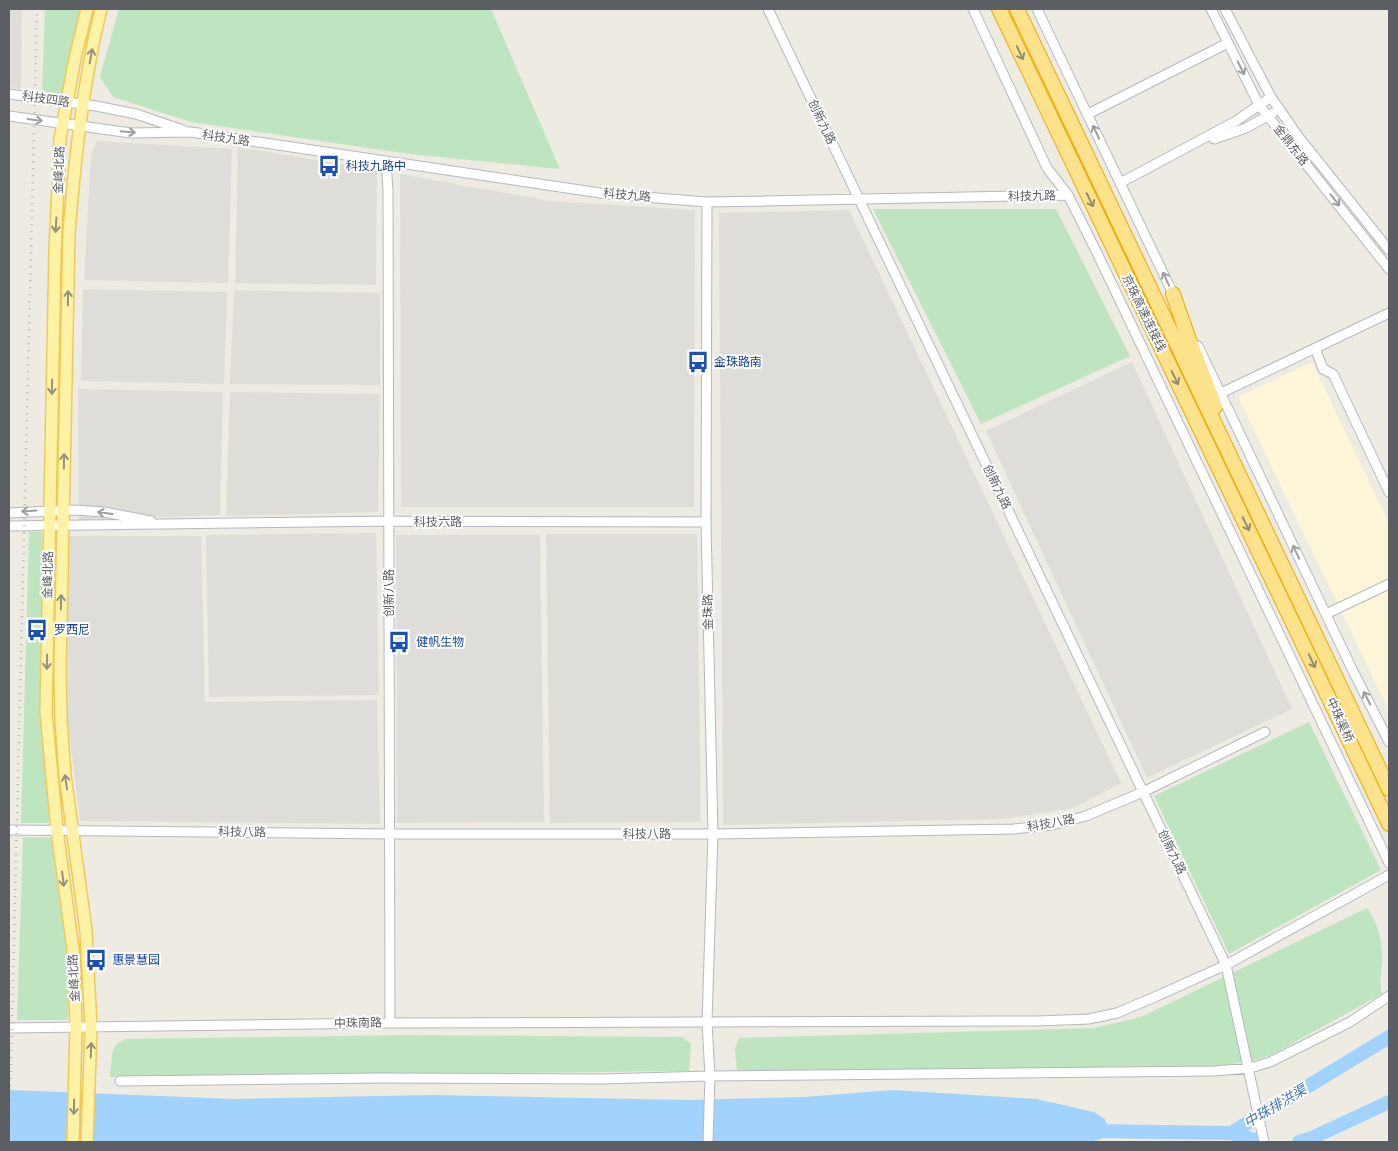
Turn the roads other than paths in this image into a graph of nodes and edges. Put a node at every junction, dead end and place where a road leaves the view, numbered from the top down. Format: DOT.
graph roads {
  1 [pos="87,9"];
  2 [pos="101,9"];
  3 [pos="768,9"];
  4 [pos="973,9"];
  5 [pos="999,9"];
  6 [pos="1017,9"];
  7 [pos="1037,9"];
  8 [pos="1211,9"];
  9 [pos="1225,9"];
  10 [pos="1228,43"];
  11 [pos="9,94"];
  12 [pos="1271,97"];
  13 [pos="66,101"];
  14 [pos="83,104"];
  15 [pos="1259,105"];
  16 [pos="1280,109"];
  17 [pos="1088,114"];
  18 [pos="9,116"];
  19 [pos="1268,116"];
  20 [pos="62,124"];
  21 [pos="79,126"];
  22 [pos="191,132"];
  23 [pos="1192,146"];
  24 [pos="386,162"];
  25 [pos="1120,183"];
  26 [pos="1068,195"];
  27 [pos="858,198"];
  28 [pos="707,202"];
  29 [pos="1389,250"];
  30 [pos="1389,268"];
  31 [pos="1173,294"];
  32 [pos="1389,313"];
  33 [pos="1315,348"];
  34 [pos="1220,393"];
  35 [pos="1223,442"];
  36 [pos="1389,492"];
  37 [pos="49,510"];
  38 [pos="62,510"];
  39 [pos="9,513"];
  40 [pos="388,521"];
  41 [pos="706,522"];
  42 [pos="170,525"];
  43 [pos="9,526"];
  44 [pos="49,526"];
  45 [pos="62,526"];
  46 [pos="1389,584"];
  47 [pos="1305,613"];
  48 [pos="1326,614"];
  49 [pos="1291,617"];
  50 [pos="1265,732"];
  51 [pos="1389,742"];
  52 [pos="1389,789"];
  53 [pos="1143,792"];
  54 [pos="1389,824"];
  55 [pos="9,830"];
  56 [pos="57,830"];
  57 [pos="73,830"];
  58 [pos="389,834"];
  59 [pos="713,834"];
  60 [pos="1389,863"];
  61 [pos="1389,875"];
  62 [pos="1226,965"];
  63 [pos="1389,996"];
  64 [pos="707,1022"];
  65 [pos="390,1023"];
  66 [pos="76,1027"];
  67 [pos="91,1027"];
  68 [pos="9,1028"];
  69 [pos="1250,1068"];
  70 [pos="710,1076"];
  71 [pos="120,1081"];
  72 [pos="73,1142"];
  73 [pos="88,1142"];
  74 [pos="708,1142"];
  75 [pos="1264,1142"];
  1 -- 13 [label="main road, 金峰北路"];
  14 -- 2 [label="main road, 金峰北路, one-way"];
  3 -- 27 [label="street, 创新九路"];
  4 -- 26 [label="street"];
  5 -- 49 [label="highway, 京珠高速连接线, one-way"];
  6 -- 35 [label="highway, 京珠高速连接线"];
  7 -- 17 [label="street"];
  8 -- 10 [label="street, 金鼎东路"];
  9 -- 12 [label="street, 金鼎东路"];
  10 -- 15 [label="street, 金鼎东路, one-way"];
  10 -- 17 [label="street"];
  11 -- 13 [label="street, 科技四路"];
  12 -- 15 [label="street"];
  12 -- 16 [label="street, 金鼎东路"];
  13 -- 14 [label="street, 科技四路"];
  13 -- 20 [label="main road, 金峰北路"];
  14 -- 21 [label="main road, 金峰北路"];
  14 -- 22 [label="street, 科技九路"];
  15 -- 19 [label="street, 金鼎东路"];
  15 -- 23 [label="street"];
  16 -- 19 [label="street"];
  16 -- 29 [label="street, 金鼎东路"];
  25 -- 17 [label="street, one-way"];
  18 -- 20 [label="street, 科技四路, one-way"];
  19 -- 23 [label="street"];
  19 -- 30 [label="street, 金鼎东路, one-way"];
  20 -- 21 [label="street, 科技四路"];
  20 -- 37 [label="main road, 金峰北路, one-way"];
  21 -- 22 [label="street, 科技九路, one-way"];
  38 -- 21 [label="main road, 金峰北路, one-way"];
  22 -- 24 [label="street, 科技九路"];
  23 -- 25 [label="street"];
  24 -- 28 [label="street, 科技九路"];
  24 -- 40 [label="street, 创新八路"];
  31 -- 25 [label="street, one-way"];
  26 -- 27 [label="street, 科技九路"];
  26 -- 60 [label="street"];
  27 -- 28 [label="street, 科技九路"];
  27 -- 53 [label="street, 创新九路"];
  28 -- 41 [label="street, 金珠路"];
  31 -- 34 [label="street"];
  31 -- 35 [label="highway"];
  32 -- 33 [label="street"];
  33 -- 34 [label="street"];
  33 -- 36 [label="street"];
  48 -- 34 [label="street, one-way"];
  35 -- 47 [label="highway, 京珠高速连接线"];
  37 -- 38 [label="street, 科技六路"];
  37 -- 39 [label="street, 科技六路, one-way"];
  37 -- 44 [label="main road, 金峰北路"];
  42 -- 38 [label="street, 科技六路, one-way"];
  38 -- 45 [label="main road, 金峰北路"];
  40 -- 41 [label="street, 科技六路"];
  40 -- 42 [label="street, 科技六路"];
  40 -- 58 [label="street, 创新八路"];
  41 -- 59 [label="street, 金珠路"];
  42 -- 45 [label="street, 科技六路"];
  43 -- 44 [label="street, 科技六路"];
  44 -- 45 [label="street, 科技六路"];
  44 -- 56 [label="main road, 金峰北路, one-way"];
  57 -- 45 [label="main road, 金峰北路, one-way"];
  46 -- 48 [label="street"];
  47 -- 52 [label="highway, 中珠渠桥"];
  51 -- 48 [label="street, one-way"];
  49 -- 54 [label="highway, 中珠渠桥, one-way"];
  50 -- 53 [label="street, 科技八路"];
  53 -- 59 [label="street, 科技八路"];
  53 -- 62 [label="street, 创新九路"];
  55 -- 56 [label="street, 科技八路"];
  56 -- 57 [label="street, 科技八路"];
  56 -- 66 [label="main road, 金峰北路, one-way"];
  57 -- 58 [label="street, 科技八路"];
  57 -- 67 [label="main road, 金峰北路"];
  58 -- 59 [label="street, 科技八路"];
  58 -- 65 [label="street, 创新八路"];
  59 -- 64 [label="street, 金珠路"];
  61 -- 62 [label="street, 中珠南路"];
  62 -- 64 [label="street, 中珠南路"];
  62 -- 69 [label="street, 创新九路"];
  63 -- 69 [label="street"];
  64 -- 65 [label="street, 中珠南路"];
  64 -- 70 [label="street, 金珠路"];
  65 -- 67 [label="street, 中珠南路"];
  66 -- 67 [label="street, 中珠南路"];
  66 -- 68 [label="street, 中珠南路"];
  66 -- 72 [label="main road, 金峰北路, one-way"];
  73 -- 67 [label="main road, 金峰北路, one-way"];
  69 -- 70 [label="street"];
  69 -- 75 [label="street, 创新九路"];
  70 -- 71 [label="street"];
  70 -- 74 [label="street, 金珠路"];
}
